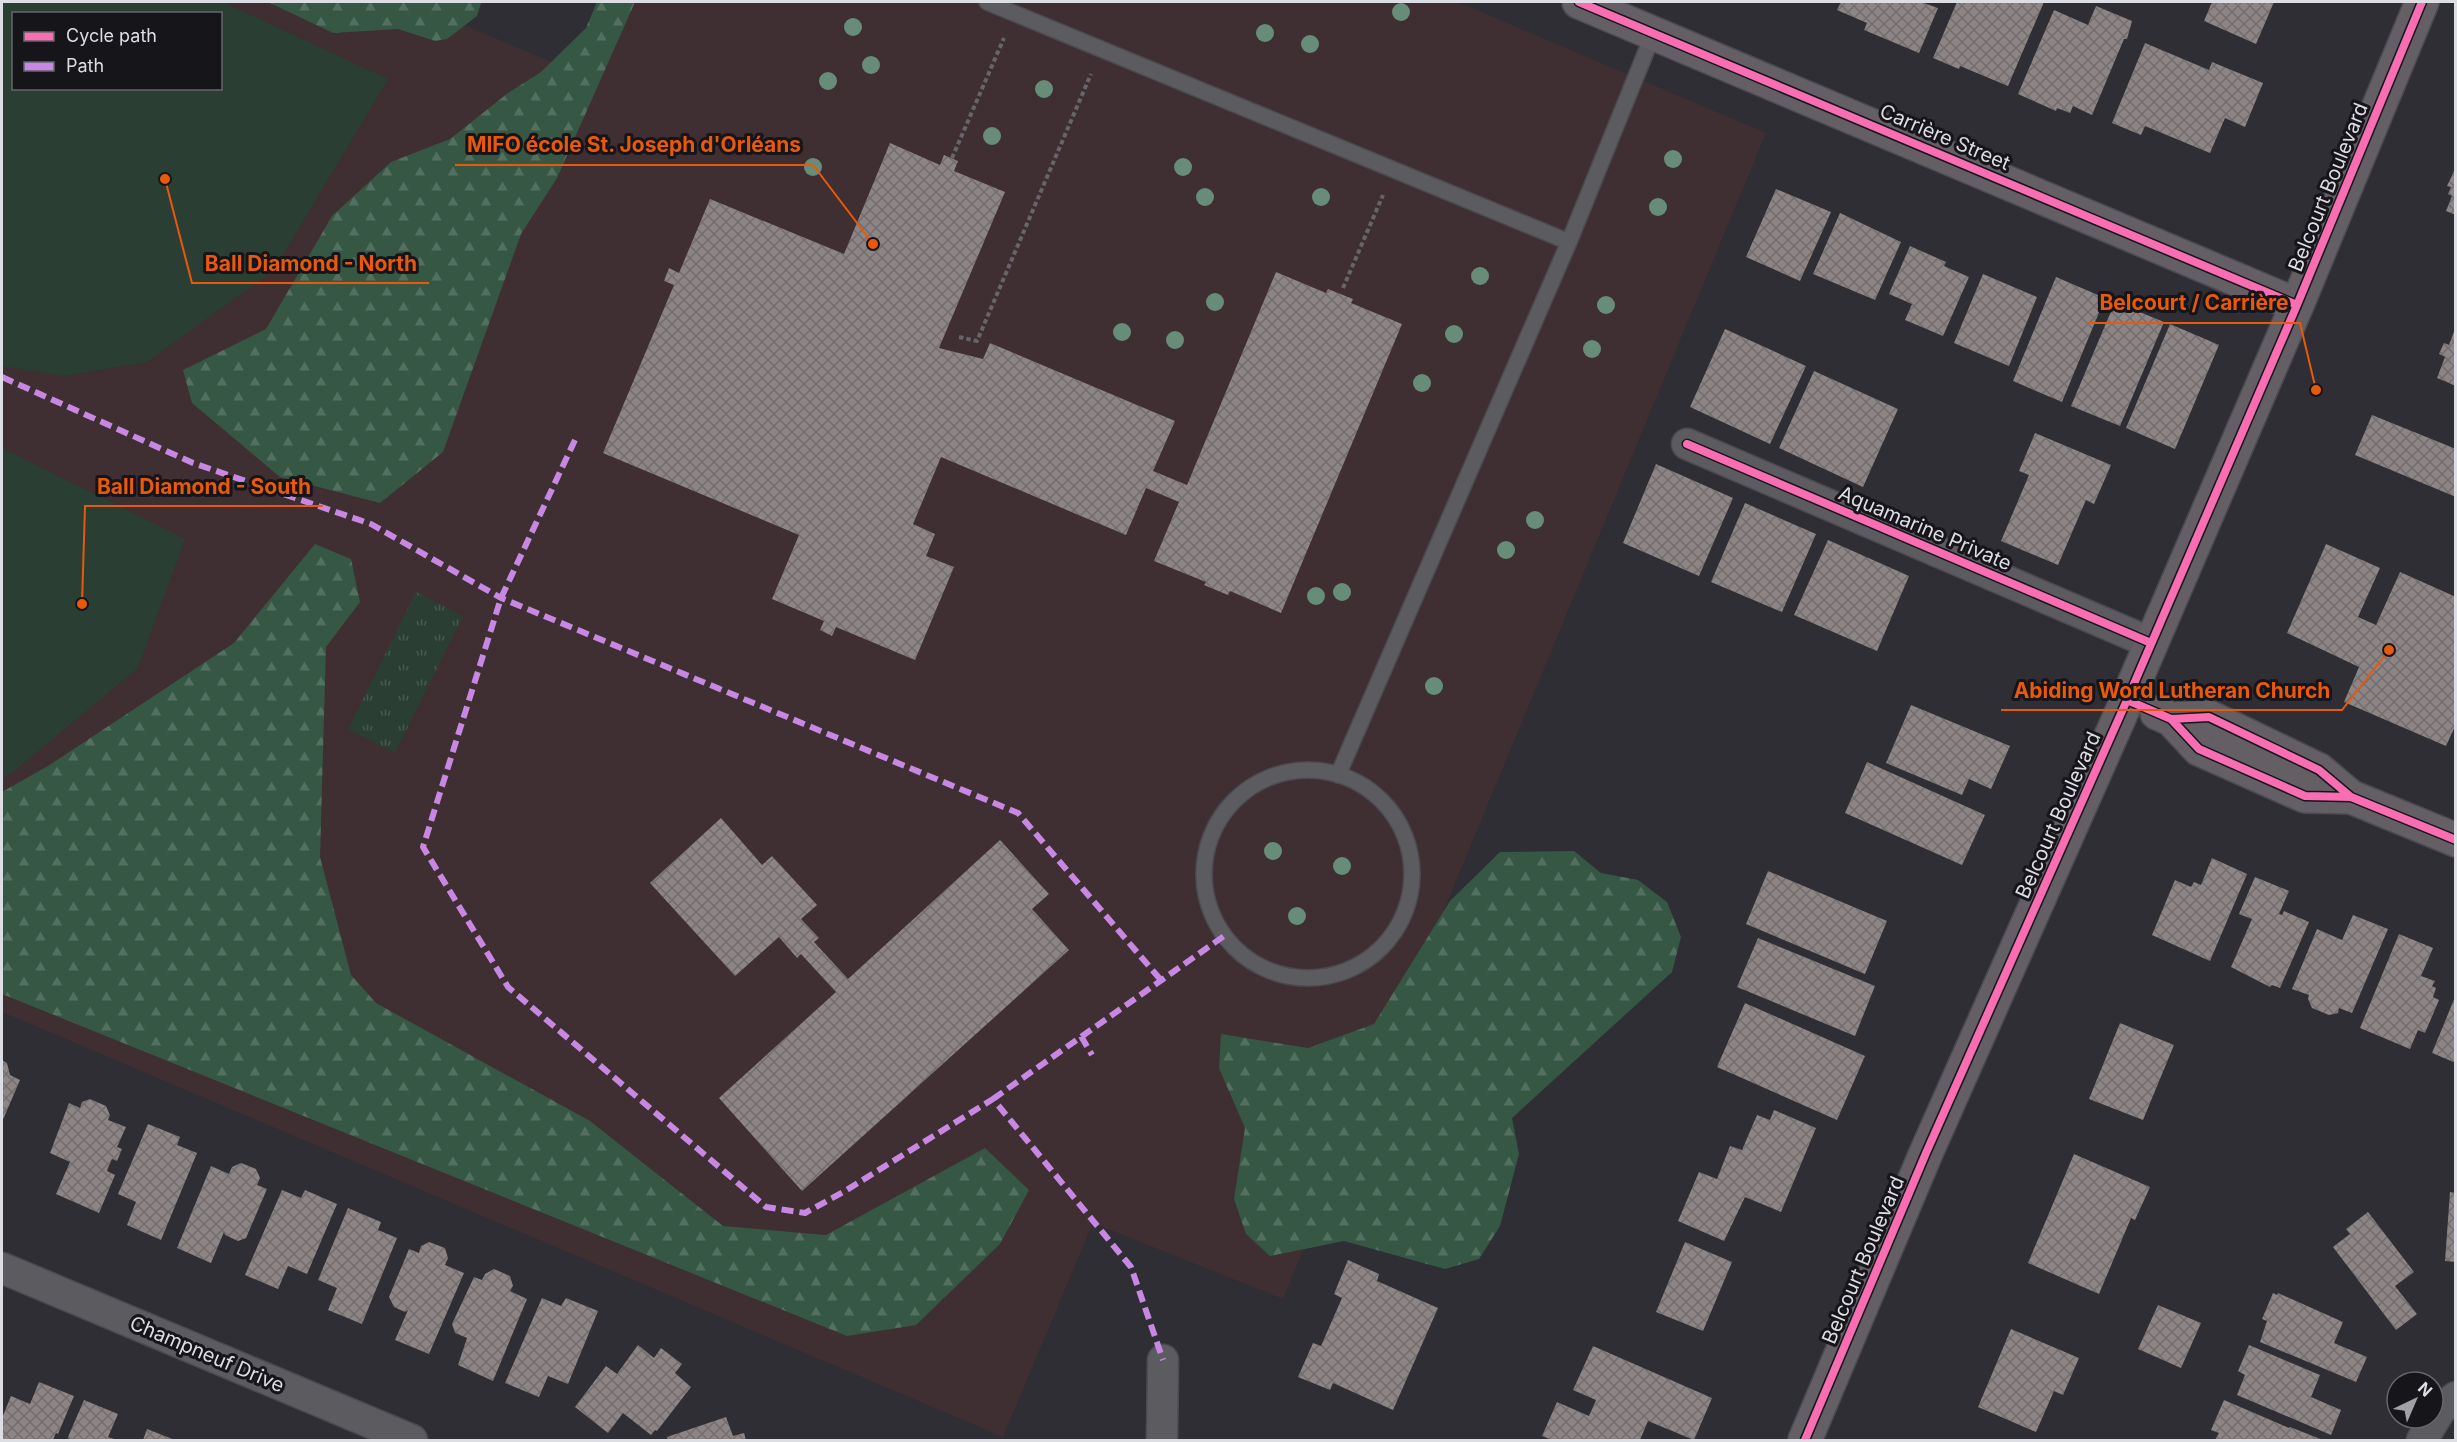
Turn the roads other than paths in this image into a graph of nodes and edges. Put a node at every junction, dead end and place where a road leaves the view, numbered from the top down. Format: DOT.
graph roads {
  1 [pos="987,2"];
  2 [pos="1579,2"];
  3 [pos="2422,2"];
  4 [pos="1654,32"];
  5 [pos="1569,242"];
  6 [pos="2297,305"];
  7 [pos="1687,444"];
  8 [pos="2151,643"];
  9 [pos="2127,700"];
  10 [pos="1338,775"];
  11 [pos="2456,840"];
  12 [pos="2,1268"];
  13 [pos="1162,1360"];
  14 [pos="2456,1397"];
  15 [pos="412,1440"];
  16 [pos="1162,1440"];
  17 [pos="1805,1440"];
  18 [pos="2422,1440"];
  1 -- 5 [label="lane"];
  2 -- 4 [label="street, Carrière Street"];
  3 -- 6 [label="street, Belcourt Boulevard"];
  4 -- 5 [label="lane"];
  4 -- 6 [label="street, Carrière Street"];
  5 -- 10 [label="lane"];
  6 -- 8 [label="street, Belcourt Boulevard"];
  7 -- 8 [label="street, Aquamarine Private"];
  8 -- 9 [label="street, Belcourt Boulevard"];
  9 -- 11 [label="street"];
  9 -- 17 [label="street, Belcourt Boulevard"];
  10 -- 10 [label="lane"];
  12 -- 15 [label="street, Champneuf Drive"];
  13 -- 16 [label="street"];
  14 -- 18 [label="street"];
}
